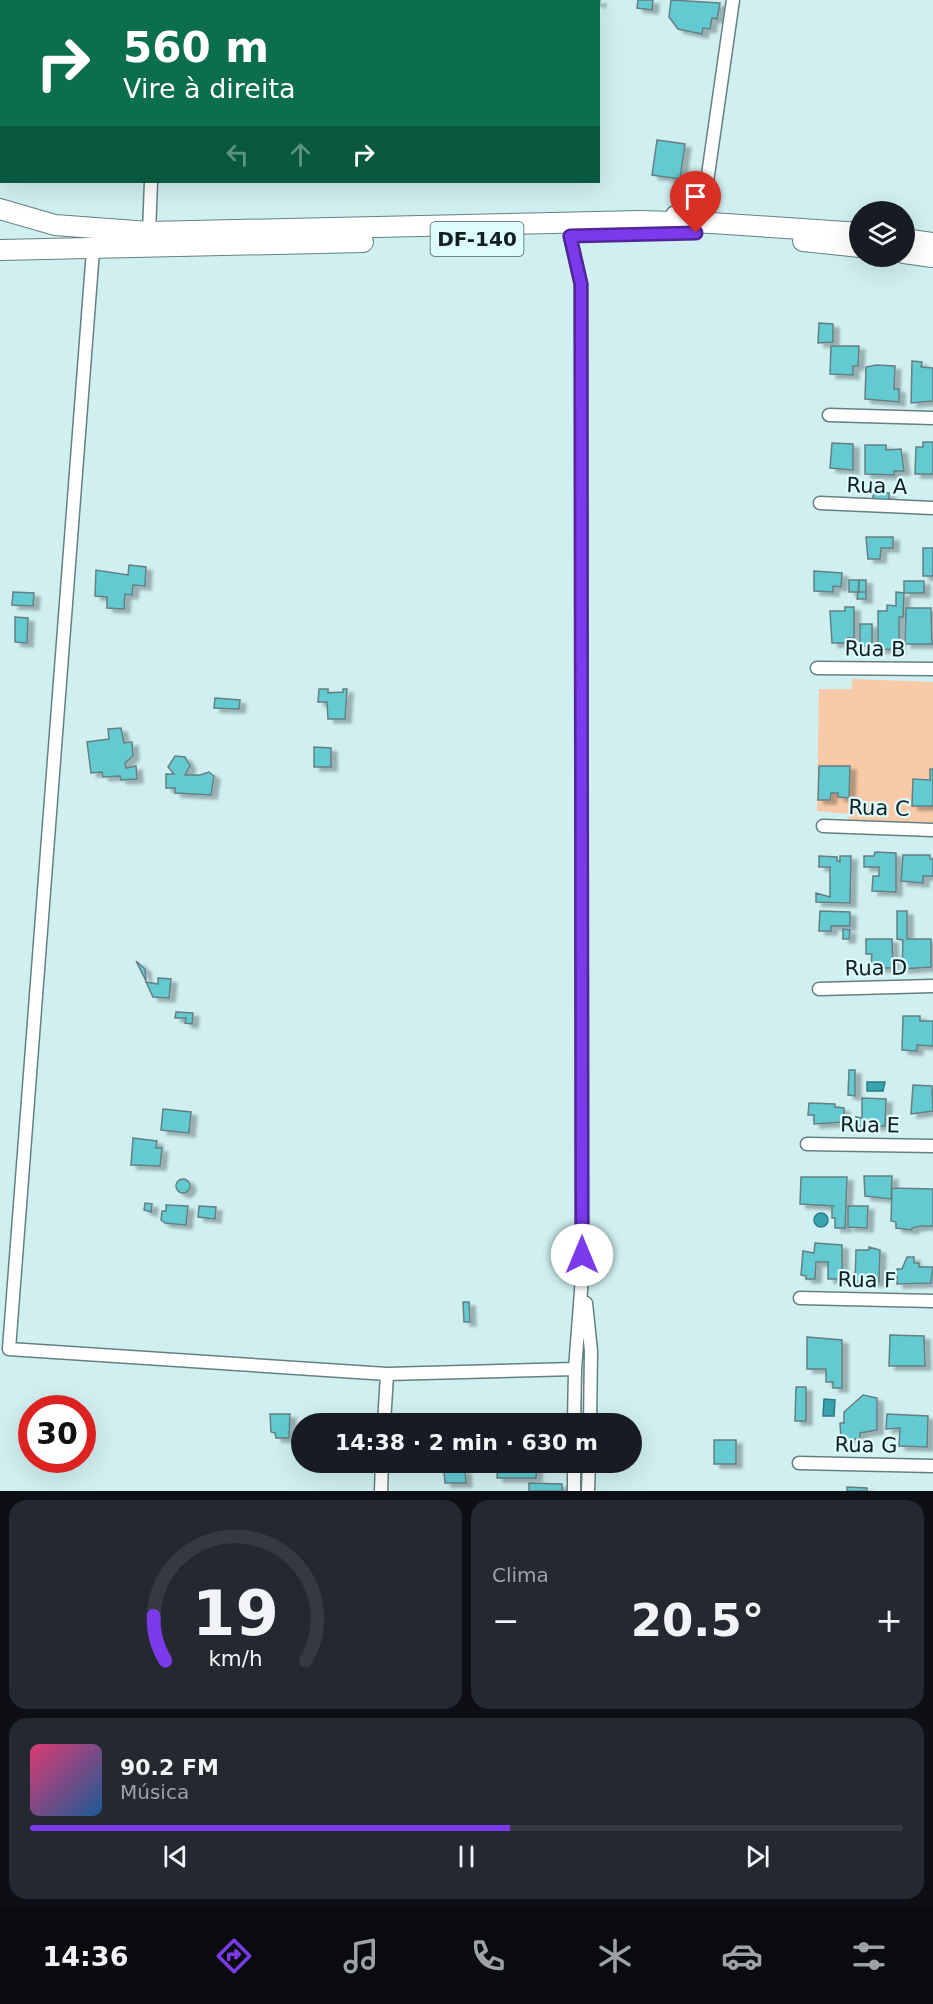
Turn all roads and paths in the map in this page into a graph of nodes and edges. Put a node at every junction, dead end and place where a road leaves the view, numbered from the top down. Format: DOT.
graph roads {
  1 [pos="733,0"];
  2 [pos="151,183"];
  3 [pos="0,209"];
  4 [pos="639,221"];
  5 [pos="149,232"];
  6 [pos="849,232"];
  7 [pos="570,236"];
  8 [pos="915,240"];
  9 [pos="933,243"];
  10 [pos="849,246"];
  11 [pos="0,250"];
  12 [pos="93,250"];
  13 [pos="915,255"];
  14 [pos="933,257"];
  15 [pos="829,415"];
  16 [pos="933,418"];
  17 [pos="820,503"];
  18 [pos="933,508"];
  19 [pos="818,668"];
  20 [pos="933,669"];
  21 [pos="823,826"];
  22 [pos="933,830"];
  23 [pos="933,986"];
  24 [pos="819,989"];
  25 [pos="807,1144"];
  26 [pos="933,1146"];
  27 [pos="582,1278"];
  28 [pos="800,1298"];
  29 [pos="933,1301"];
  30 [pos="575,1369"];
  31 [pos="387,1374"];
  32 [pos="385,1413"];
  33 [pos="574,1413"];
  34 [pos="590,1413"];
  35 [pos="799,1463"];
  36 [pos="933,1466"];
  37 [pos="382,1473"];
  38 [pos="574,1473"];
  39 [pos="589,1473"];
  40 [pos="381,1491"];
  41 [pos="574,1491"];
  42 [pos="588,1491"];
  1 -- 4 [label="street"];
  2 -- 5 [label="street"];
  3 -- 5 [label="main road, DF-140"];
  4 -- 5 [label="main road, DF-140"];
  4 -- 6 [label="main road, DF-140"];
  7 -- 10 [label="main road, DF-140"];
  7 -- 12 [label="main road, DF-140"];
  7 -- 27 [label="street"];
  8 -- 9 [label="main road"];
  11 -- 12 [label="main road, DF-140"];
  12 -- 31 [label="street"];
  13 -- 14 [label="main road"];
  15 -- 16 [label="street"];
  17 -- 18 [label="street, Rua A"];
  19 -- 20 [label="street, Rua B"];
  21 -- 22 [label="street, Rua C"];
  23 -- 24 [label="street, Rua D"];
  25 -- 26 [label="street, Rua E"];
  27 -- 30 [label="street"];
  27 -- 34 [label="street"];
  28 -- 29 [label="street, Rua F"];
  30 -- 31 [label="street"];
  30 -- 33 [label="street"];
  31 -- 32 [label="street"];
  35 -- 36 [label="street, Rua G"];
  37 -- 40 [label="street"];
  38 -- 41 [label="street"];
  39 -- 42 [label="street"];
}
